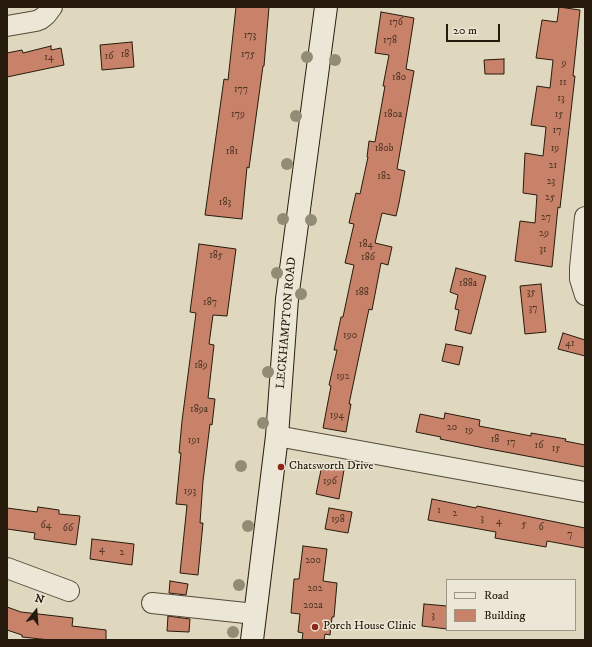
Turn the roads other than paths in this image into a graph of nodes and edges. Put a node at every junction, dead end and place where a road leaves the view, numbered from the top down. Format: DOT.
graph roads {
  1 [pos="52,7"];
  2 [pos="326,7"];
  3 [pos="7,26"];
  4 [pos="585,217"];
  5 [pos="585,295"];
  6 [pos="277,436"];
  7 [pos="585,492"];
  8 [pos="7,568"];
  9 [pos="69,592"];
  10 [pos="152,603"];
  11 [pos="255,614"];
  12 [pos="252,640"];
  1 -- 3 [label="street"];
  2 -- 6 [label="street, LECKHAMPTON ROAD"];
  4 -- 5 [label="street"];
  6 -- 7 [label="street"];
  6 -- 11 [label="street, LECKHAMPTON ROAD"];
  8 -- 9 [label="street"];
  10 -- 11 [label="street"];
  11 -- 12 [label="street, LECKHAMPTON ROAD"];
}
